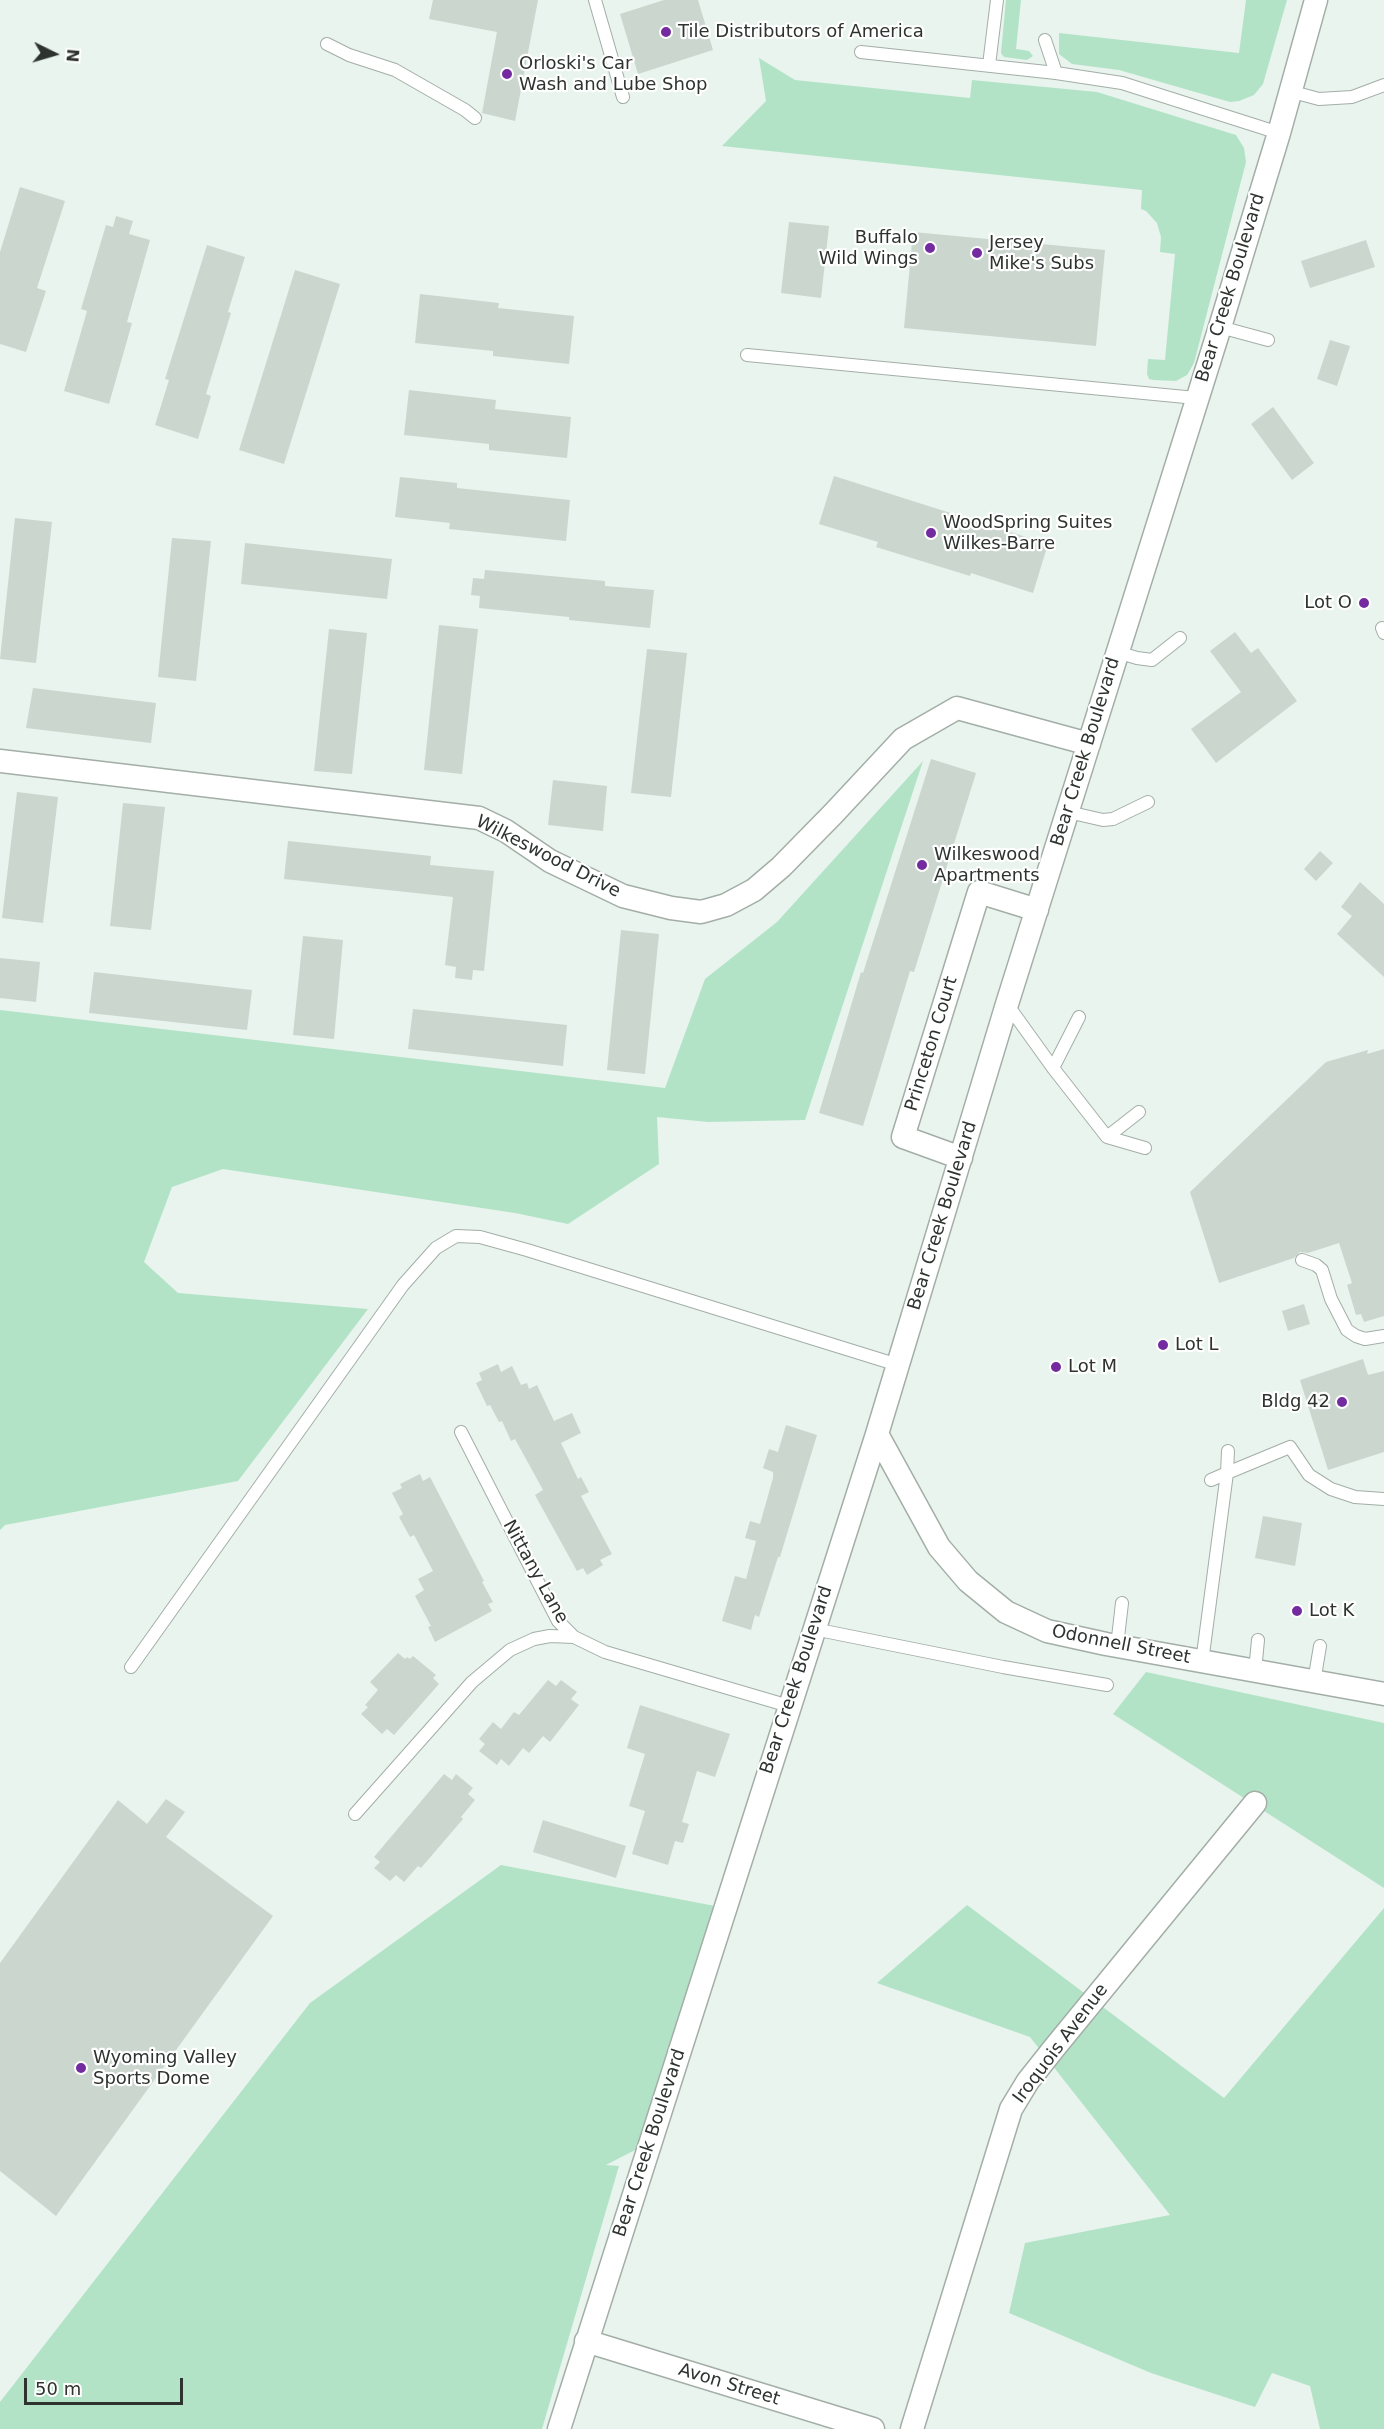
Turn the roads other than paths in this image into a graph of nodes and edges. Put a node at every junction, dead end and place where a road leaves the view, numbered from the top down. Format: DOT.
graph roads {
  1 [pos="595,0"];
  2 [pos="997,0"];
  3 [pos="1316,0"];
  4 [pos="1045,40"];
  5 [pos="327,44"];
  6 [pos="861,52"];
  7 [pos="989,65"];
  8 [pos="1056,73"];
  9 [pos="1384,85"];
  10 [pos="1289,91"];
  11 [pos="623,97"];
  12 [pos="475,118"];
  13 [pos="1279,133"];
  14 [pos="1220,327"];
  15 [pos="1268,340"];
  16 [pos="747,355"];
  17 [pos="1196,398"];
  18 [pos="1180,638"];
  19 [pos="1117,652"];
  20 [pos="1089,744"];
  21 [pos="0,761"];
  22 [pos="1148,802"];
  23 [pos="1068,812"];
  24 [pos="1037,910"];
  25 [pos="1007,1004"];
  26 [pos="1079,1017"];
  27 [pos="1053,1068"];
  28 [pos="1139,1112"];
  29 [pos="1107,1137"];
  30 [pos="1145,1148"];
  31 [pos="961,1158"];
  32 [pos="1302,1260"];
  33 [pos="1384,1336"];
  34 [pos="898,1365"];
  35 [pos="461,1432"];
  36 [pos="877,1434"];
  37 [pos="1228,1451"];
  38 [pos="1227,1473"];
  39 [pos="1211,1480"];
  40 [pos="1384,1499"];
  41 [pos="1122,1603"];
  42 [pos="814,1629"];
  43 [pos="574,1637"];
  44 [pos="1258,1640"];
  45 [pos="1320,1646"];
  46 [pos="1117,1647"];
  47 [pos="1202,1662"];
  48 [pos="131,1667"];
  49 [pos="1255,1671"];
  50 [pos="1314,1682"];
  51 [pos="1107,1685"];
  52 [pos="1382,1692"];
  53 [pos="789,1706"];
  54 [pos="1255,1803"];
  55 [pos="355,1814"];
  56 [pos="586,2341"];
  57 [pos="559,2429"];
  58 [pos="873,2429"];
  59 [pos="912,2429"];
  1 -- 11 [label="lane"];
  2 -- 7 [label="lane"];
  3 -- 10 [label="street, Bear Creek Boulevard"];
  4 -- 8 [label="lane"];
  5 -- 12 [label="lane"];
  6 -- 7 [label="lane"];
  7 -- 8 [label="lane"];
  8 -- 13 [label="lane"];
  9 -- 10 [label="lane"];
  10 -- 13 [label="street, Bear Creek Boulevard"];
  13 -- 14 [label="street, Bear Creek Boulevard"];
  14 -- 15 [label="lane"];
  14 -- 17 [label="street, Bear Creek Boulevard"];
  16 -- 17 [label="lane"];
  17 -- 19 [label="street, Bear Creek Boulevard"];
  18 -- 19 [label="lane"];
  19 -- 20 [label="street, Bear Creek Boulevard"];
  20 -- 21 [label="street, Wilkeswood Drive"];
  20 -- 23 [label="street, Bear Creek Boulevard"];
  22 -- 23 [label="lane"];
  23 -- 24 [label="street, Bear Creek Boulevard"];
  24 -- 25 [label="street, Bear Creek Boulevard"];
  24 -- 31 [label="street, Princeton Court"];
  25 -- 27 [label="lane"];
  25 -- 31 [label="street, Bear Creek Boulevard"];
  26 -- 27 [label="lane"];
  27 -- 29 [label="lane"];
  28 -- 29 [label="lane"];
  29 -- 30 [label="lane"];
  31 -- 34 [label="street, Bear Creek Boulevard"];
  32 -- 33 [label="lane"];
  34 -- 36 [label="street, Bear Creek Boulevard"];
  34 -- 48 [label="lane"];
  35 -- 43 [label="lane, Nittany Lane"];
  36 -- 42 [label="street, Bear Creek Boulevard"];
  36 -- 46 [label="street, Odonnell Street"];
  37 -- 38 [label="lane"];
  38 -- 39 [label="lane"];
  38 -- 40 [label="lane"];
  38 -- 47 [label="lane"];
  41 -- 46 [label="lane"];
  42 -- 51 [label="lane"];
  42 -- 53 [label="street, Bear Creek Boulevard"];
  43 -- 53 [label="lane, Nittany Lane"];
  43 -- 55 [label="lane"];
  44 -- 49 [label="lane"];
  45 -- 50 [label="lane"];
  46 -- 47 [label="street, Odonnell Street"];
  47 -- 49 [label="street, Odonnell Street"];
  49 -- 50 [label="street, Odonnell Street"];
  50 -- 52 [label="street, Odonnell Street"];
  53 -- 56 [label="street, Bear Creek Boulevard"];
  54 -- 59 [label="street, Iroquois Avenue"];
  56 -- 57 [label="street, Bear Creek Boulevard"];
  56 -- 58 [label="street, Avon Street"];
}
